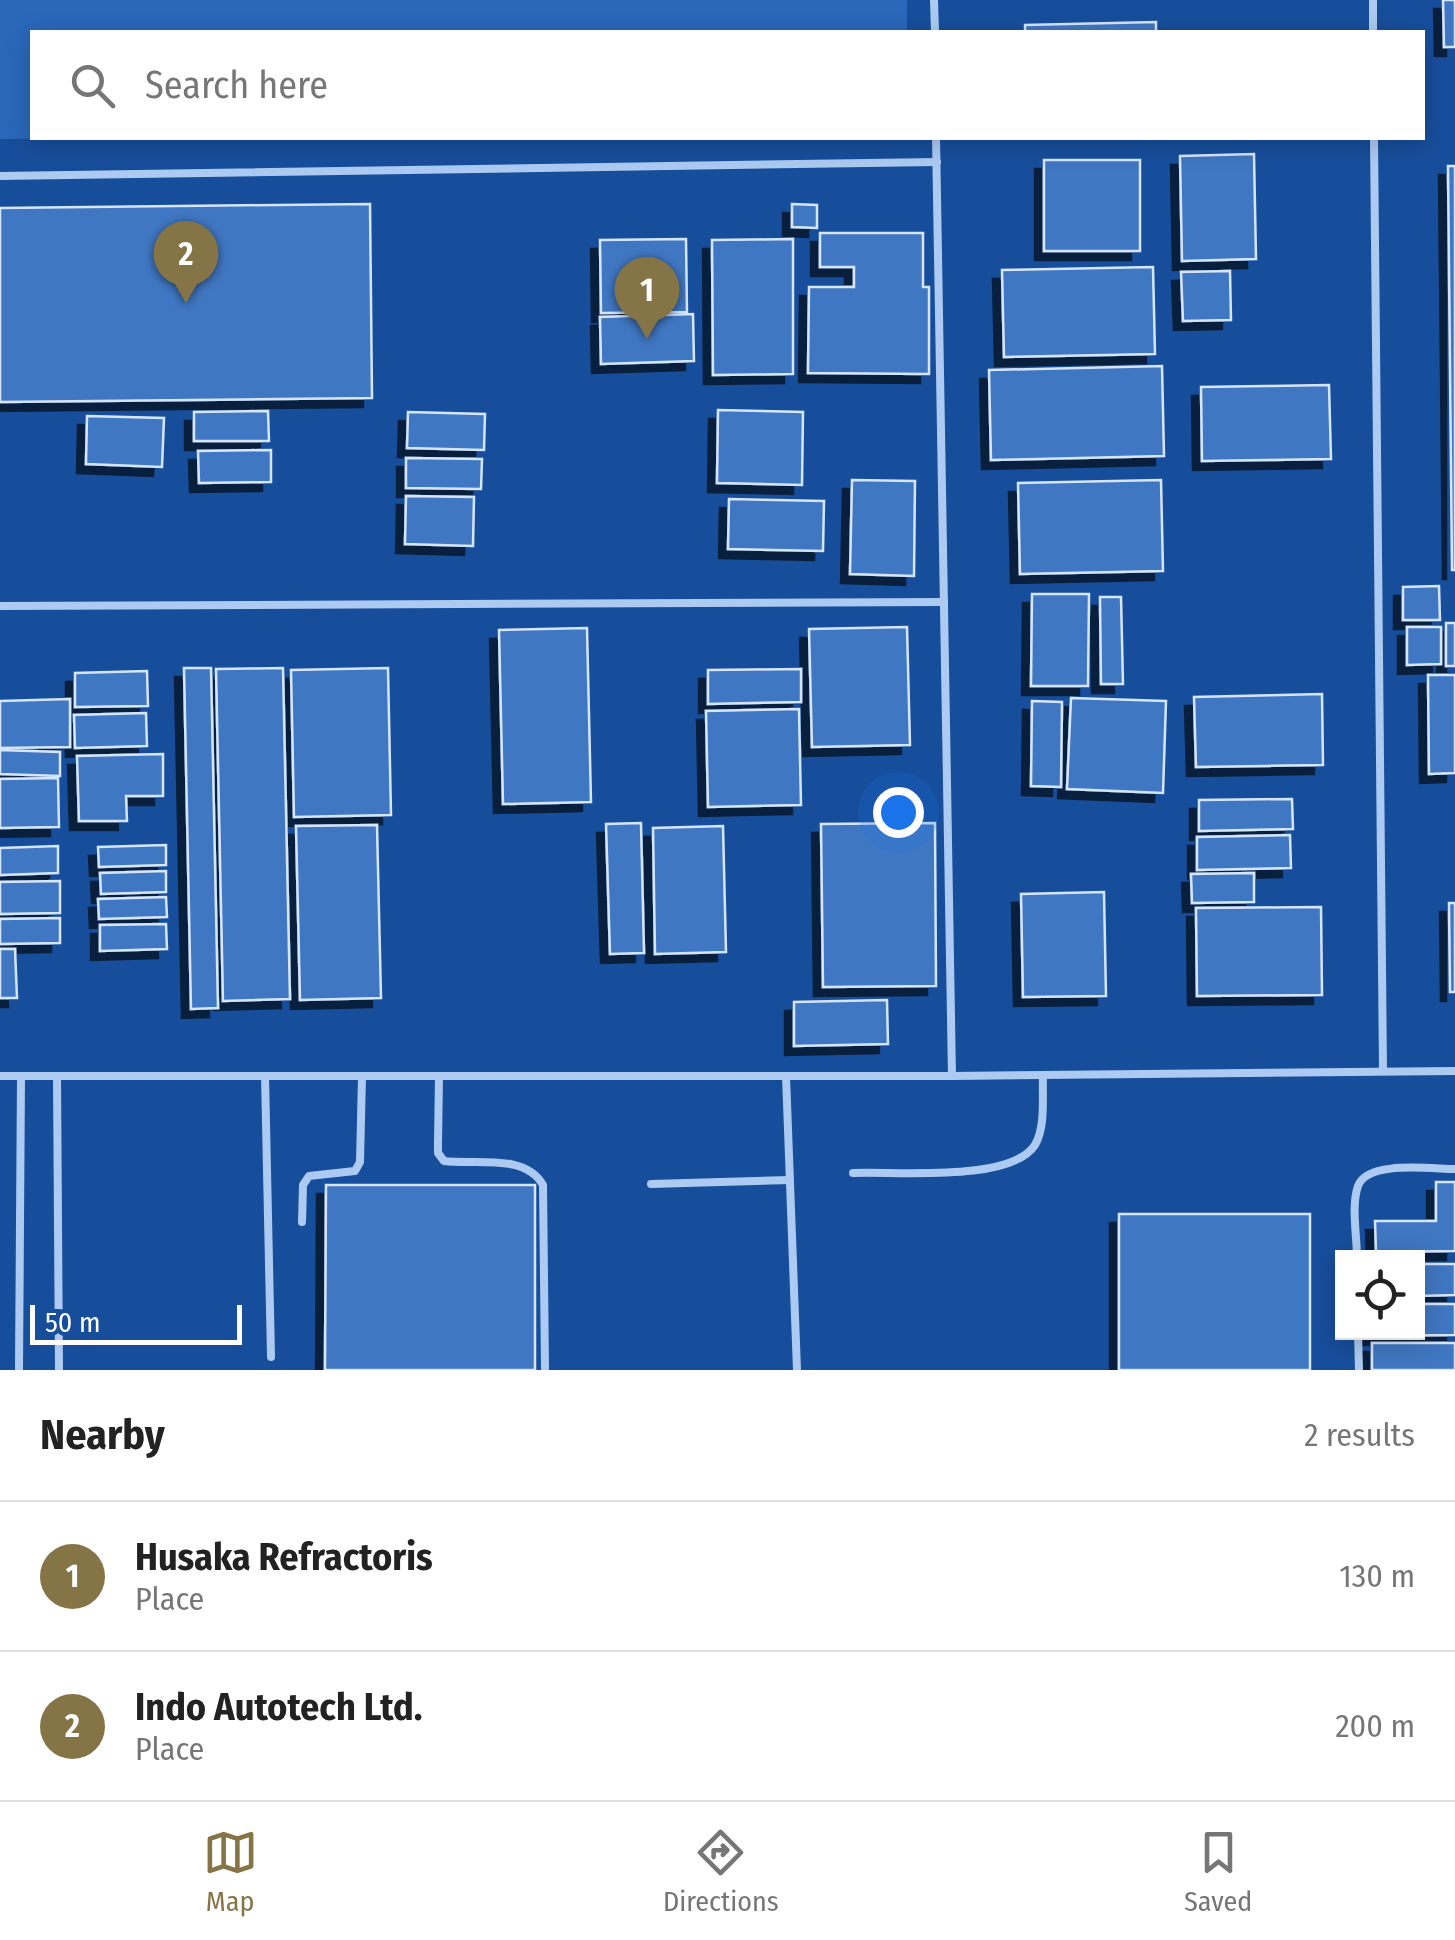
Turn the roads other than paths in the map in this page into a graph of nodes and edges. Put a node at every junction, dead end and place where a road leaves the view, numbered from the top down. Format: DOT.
graph roads {
  1 [pos="934,0"];
  2 [pos="1373,0"];
  3 [pos="935,30"];
  4 [pos="1373,30"];
  5 [pos="936,140"];
  6 [pos="1374,140"];
  7 [pos="937,162"];
  8 [pos="0,176"];
  9 [pos="944,602"];
  10 [pos="0,606"];
  11 [pos="1455,1070"];
  12 [pos="1383,1071"];
  13 [pos="1043,1075"];
  14 [pos="0,1076"];
  15 [pos="21,1076"];
  16 [pos="57,1076"];
  17 [pos="264,1076"];
  18 [pos="362,1076"];
  19 [pos="439,1076"];
  20 [pos="786,1076"];
  21 [pos="952,1076"];
  22 [pos="1455,1168"];
  23 [pos="853,1172"];
  24 [pos="790,1180"];
  25 [pos="651,1184"];
  26 [pos="302,1222"];
  27 [pos="1357,1250"];
  28 [pos="1358,1340"];
  29 [pos="271,1357"];
  30 [pos="19,1370"];
  31 [pos="59,1370"];
  32 [pos="546,1370"];
  33 [pos="798,1370"];
  34 [pos="1359,1370"];
  1 -- 3 [label="lane"];
  2 -- 4 [label="lane"];
  5 -- 7 [label="lane"];
  6 -- 12 [label="lane"];
  7 -- 8 [label="lane"];
  7 -- 9 [label="lane"];
  9 -- 10 [label="lane"];
  9 -- 21 [label="lane"];
  11 -- 12 [label="lane"];
  12 -- 13 [label="lane"];
  13 -- 21 [label="lane"];
  13 -- 23 [label="lane"];
  14 -- 15 [label="lane"];
  15 -- 16 [label="lane"];
  15 -- 30 [label="lane"];
  16 -- 17 [label="lane"];
  16 -- 31 [label="lane"];
  17 -- 18 [label="lane"];
  17 -- 29 [label="lane"];
  18 -- 19 [label="lane"];
  18 -- 26 [label="lane"];
  19 -- 20 [label="lane"];
  19 -- 32 [label="lane"];
  20 -- 21 [label="lane"];
  20 -- 24 [label="lane"];
  22 -- 27 [label="lane"];
  24 -- 25 [label="lane"];
  24 -- 33 [label="lane"];
  28 -- 34 [label="lane"];
}
